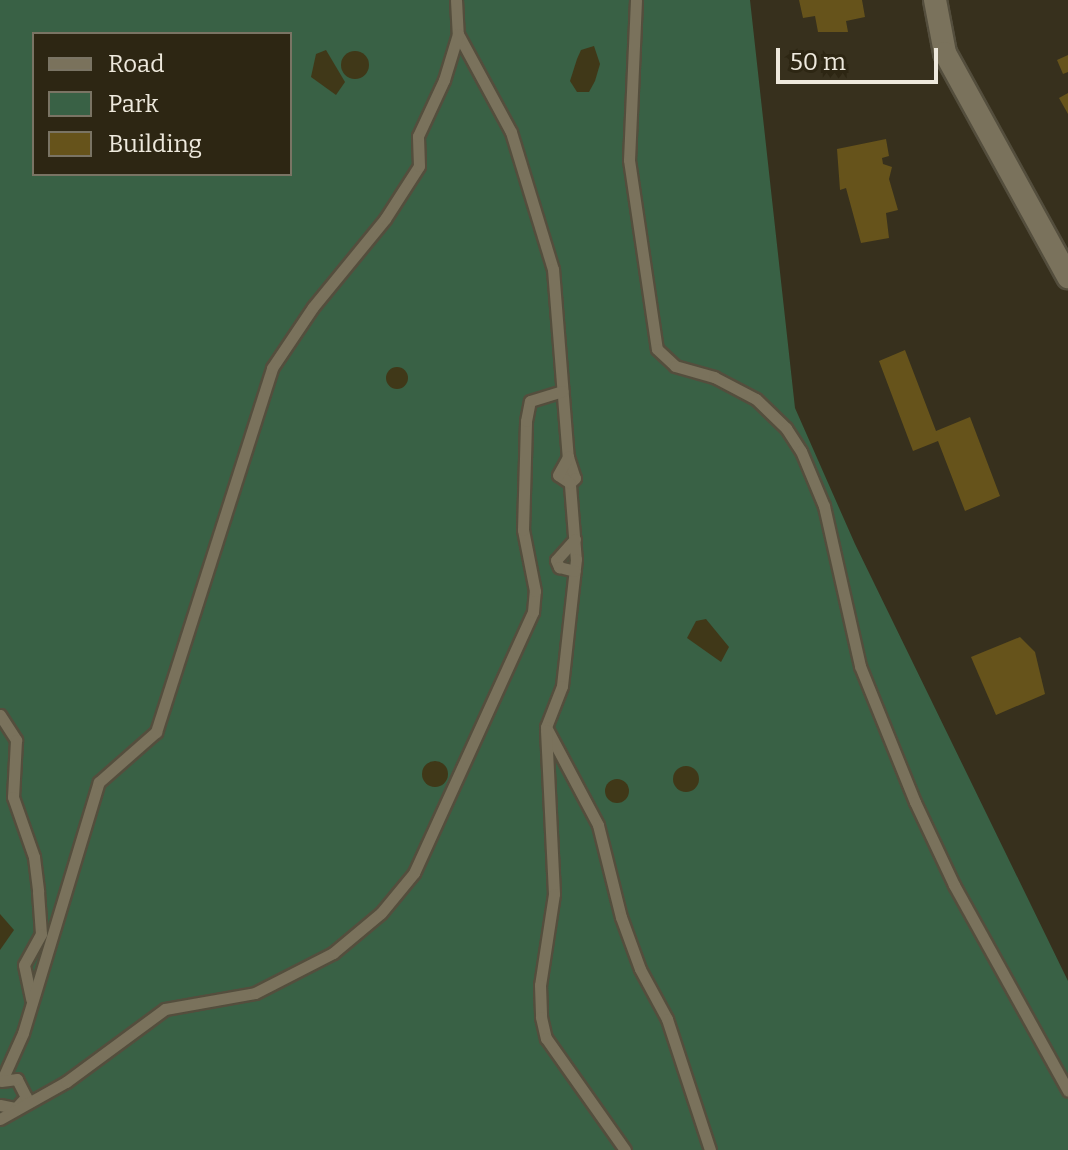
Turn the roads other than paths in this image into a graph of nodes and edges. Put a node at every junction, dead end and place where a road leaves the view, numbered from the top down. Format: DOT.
graph roads {
  1 [pos="456,0"];
  2 [pos="636,0"];
  3 [pos="935,0"];
  4 [pos="458,34"];
  5 [pos="1068,277"];
  6 [pos="563,391"];
  7 [pos="575,539"];
  8 [pos="575,571"];
  9 [pos="0,715"];
  10 [pos="546,727"];
  11 [pos="572,771"];
  12 [pos="548,776"];
  13 [pos="43,956"];
  14 [pos="31,980"];
  15 [pos="32,997"];
  16 [pos="6,1077"];
  17 [pos="1068,1091"];
  18 [pos="29,1096"];
  19 [pos="0,1105"];
  20 [pos="0,1119"];
  21 [pos="625,1150"];
  22 [pos="710,1150"];
  1 -- 4 [label="lane"];
  2 -- 17 [label="lane"];
  3 -- 5 [label="street"];
  4 -- 6 [label="lane"];
  4 -- 13 [label="lane"];
  6 -- 7 [label="lane"];
  6 -- 18 [label="lane"];
  7 -- 8 [label="lane"];
  7 -- 8 [label="lane"];
  8 -- 10 [label="lane"];
  9 -- 14 [label="lane"];
  10 -- 11 [label="lane"];
  10 -- 12 [label="lane"];
  11 -- 12 [label="lane"];
  11 -- 22 [label="lane"];
  12 -- 21 [label="lane"];
  13 -- 14 [label="lane"];
  13 -- 15 [label="lane"];
  14 -- 15 [label="lane"];
  15 -- 16 [label="lane"];
  16 -- 18 [label="lane"];
  18 -- 19 [label="lane"];
  18 -- 20 [label="lane"];
}
